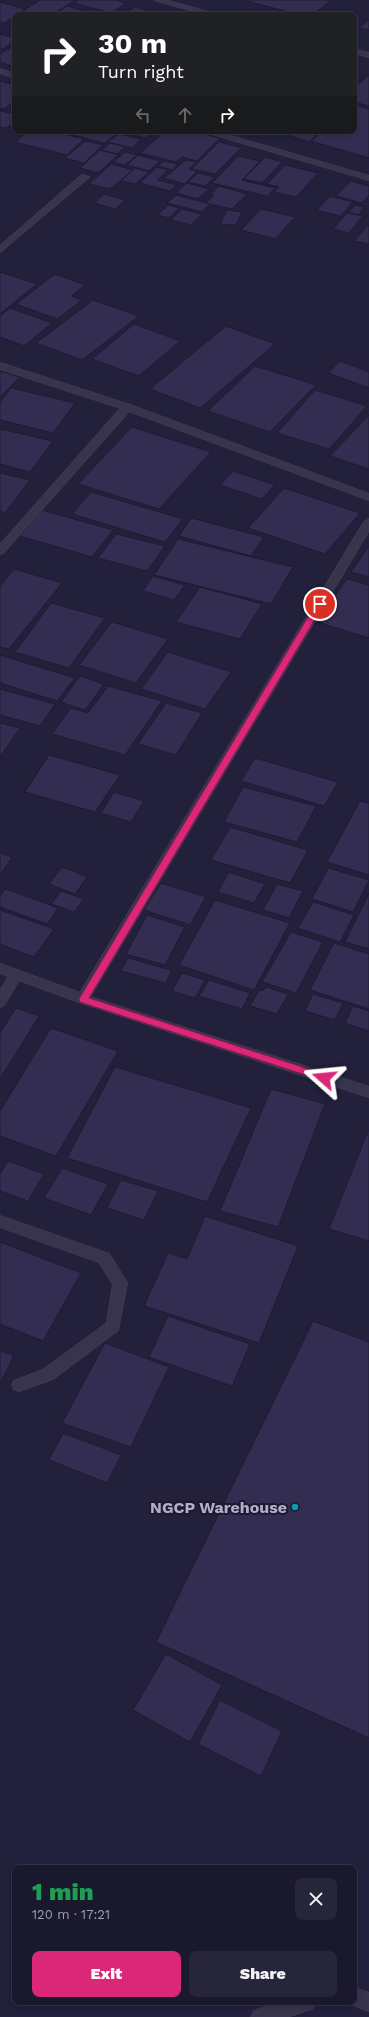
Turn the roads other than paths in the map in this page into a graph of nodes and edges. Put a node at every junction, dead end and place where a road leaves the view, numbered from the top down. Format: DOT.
graph roads {
  1 [pos="157,0"];
  2 [pos="204,12"];
  3 [pos="357,52"];
  4 [pos="369,55"];
  5 [pos="0,71"];
  6 [pos="12,75"];
  7 [pos="216,134"];
  8 [pos="86,177"];
  9 [pos="369,178"];
  10 [pos="0,250"];
  11 [pos="0,366"];
  12 [pos="127,407"];
  13 [pos="369,497"];
  14 [pos="369,522"];
  15 [pos="0,551"];
  16 [pos="0,968"];
  17 [pos="16,974"];
  18 [pos="83,999"];
  19 [pos="0,1002"];
  20 [pos="369,1092"];
  21 [pos="0,1221"];
  22 [pos="19,1385"];
  23 [pos="357,1998"];
  24 [pos="369,2002"];
  25 [pos="298,2005"];
  26 [pos="260,2017"];
  1 -- 2 [label="street"];
  3 -- 4 [label="street"];
  5 -- 6 [label="street"];
  7 -- 9 [label="street"];
  8 -- 10 [label="street"];
  11 -- 12 [label="street"];
  12 -- 13 [label="street"];
  12 -- 15 [label="street"];
  14 -- 18 [label="street"];
  16 -- 17 [label="street"];
  17 -- 18 [label="street"];
  17 -- 19 [label="street"];
  18 -- 20 [label="street"];
  21 -- 22 [label="street"];
  23 -- 24 [label="street"];
  25 -- 26 [label="street"];
}
